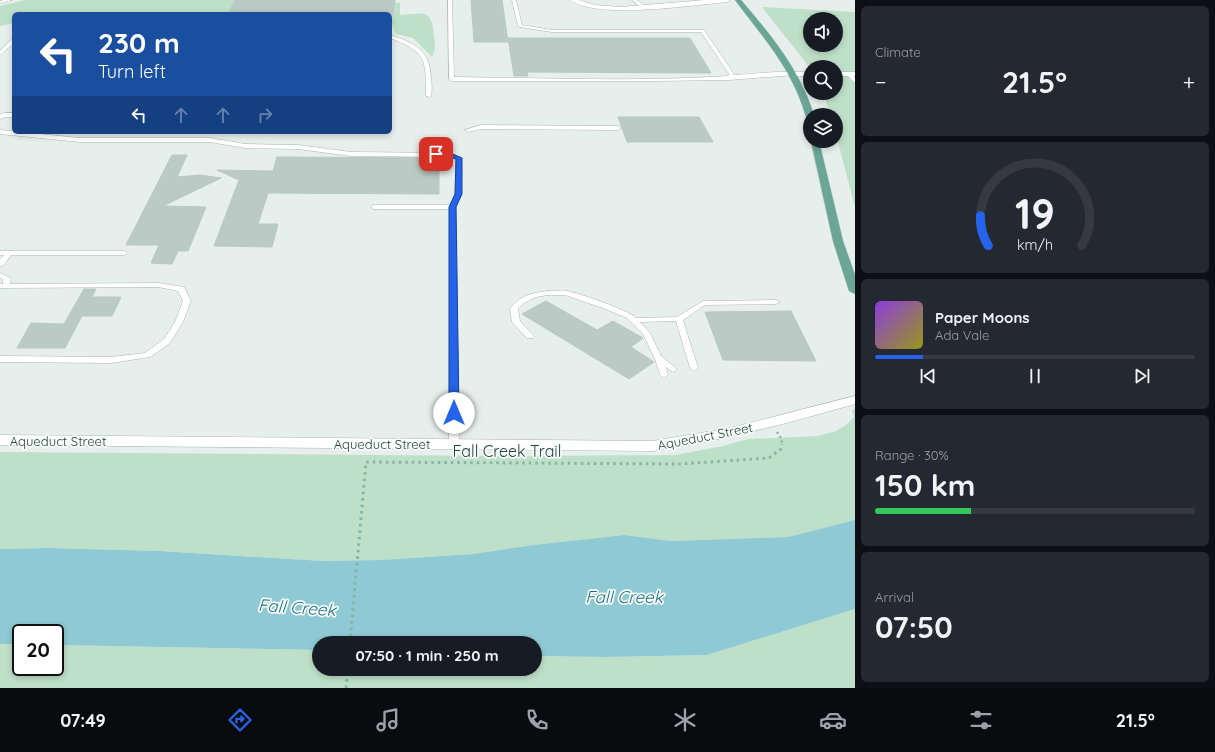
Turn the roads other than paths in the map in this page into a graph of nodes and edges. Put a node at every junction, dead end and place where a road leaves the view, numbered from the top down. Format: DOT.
graph roads {
  1 [pos="10,0"];
  2 [pos="450,0"];
  3 [pos="514,0"];
  4 [pos="573,0"];
  5 [pos="634,0"];
  6 [pos="727,0"];
  7 [pos="738,0"];
  8 [pos="0,2"];
  9 [pos="645,8"];
  10 [pos="392,37"];
  11 [pos="12,42"];
  12 [pos="0,54"];
  13 [pos="794,74"];
  14 [pos="803,74"];
  15 [pos="852,74"];
  16 [pos="729,78"];
  17 [pos="855,81"];
  18 [pos="429,96"];
  19 [pos="807,108"];
  20 [pos="12,115"];
  21 [pos="0,117"];
  22 [pos="618,128"];
  23 [pos="468,130"];
  24 [pos="11,131"];
  25 [pos="0,132"];
  26 [pos="24,134"];
  27 [pos="109,134"];
  28 [pos="111,141"];
  29 [pos="817,148"];
  30 [pos="374,207"];
  31 [pos="453,207"];
  32 [pos="0,253"];
  33 [pos="9,253"];
  34 [pos="124,253"];
  35 [pos="0,264"];
  36 [pos="0,275"];
  37 [pos="3,286"];
  38 [pos="855,291"];
  39 [pos="776,302"];
  40 [pos="679,319"];
  41 [pos="633,320"];
  42 [pos="530,336"];
  43 [pos="658,357"];
  44 [pos="0,359"];
  45 [pos="694,368"];
  46 [pos="673,369"];
  47 [pos="664,375"];
  48 [pos="855,400"];
  49 [pos="0,440"];
  50 [pos="454,444"];
  1 -- 8 [label="lane"];
  2 -- 16 [label="lane"];
  3 -- 16 [label="lane"];
  4 -- 9 [label="street"];
  5 -- 9 [label="lane"];
  6 -- 9 [label="street"];
  7 -- 13 [label="main road"];
  10 -- 18 [label="lane"];
  11 -- 12 [label="lane"];
  13 -- 14 [label="street"];
  13 -- 16 [label="lane"];
  13 -- 19 [label="main road"];
  15 -- 17 [label="lane"];
  20 -- 21 [label="lane"];
  22 -- 23 [label="lane"];
  24 -- 25 [label="lane"];
  26 -- 28 [label="lane"];
  27 -- 28 [label="lane"];
  28 -- 31 [label="lane"];
  29 -- 38 [label="main road"];
  30 -- 31 [label="lane"];
  31 -- 50 [label="lane"];
  32 -- 33 [label="lane"];
  33 -- 34 [label="lane"];
  33 -- 35 [label="lane"];
  36 -- 37 [label="lane"];
  37 -- 44 [label="lane"];
  39 -- 40 [label="lane"];
  40 -- 41 [label="lane"];
  40 -- 45 [label="lane"];
  41 -- 42 [label="lane"];
  41 -- 43 [label="lane"];
  43 -- 46 [label="lane"];
  43 -- 47 [label="lane"];
  48 -- 50 [label="street, Aqueduct Street"];
  49 -- 50 [label="street, Aqueduct Street"];
}
